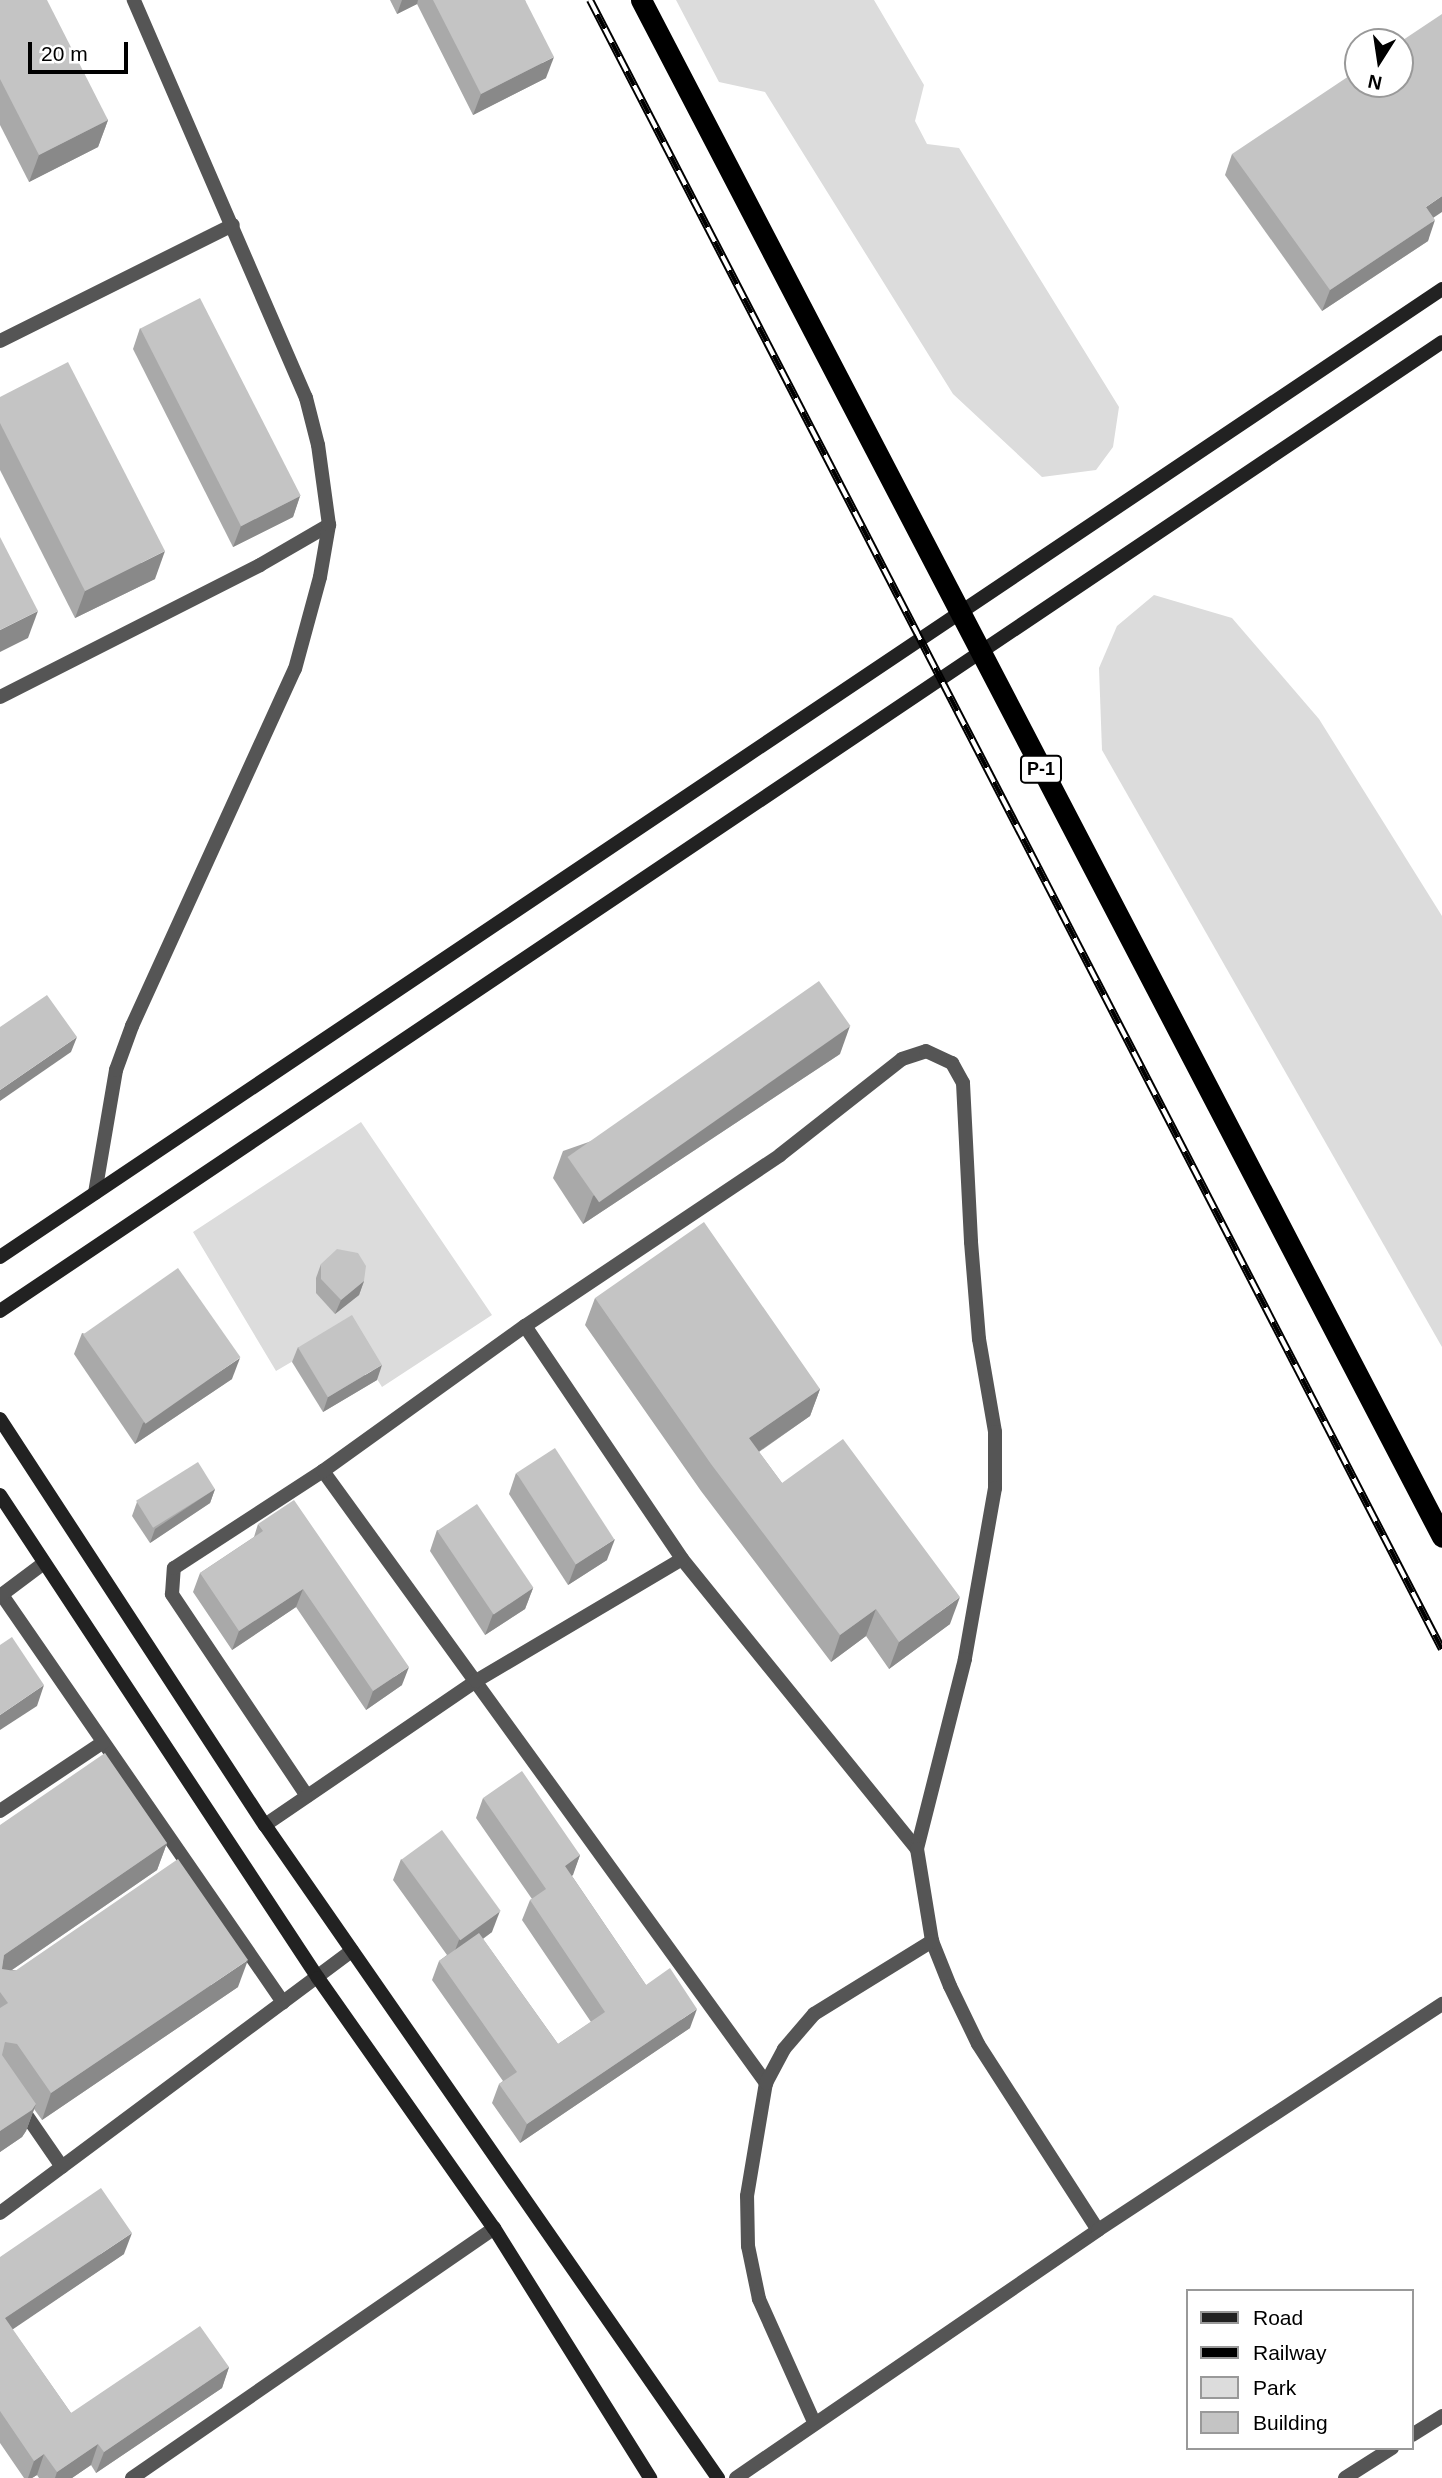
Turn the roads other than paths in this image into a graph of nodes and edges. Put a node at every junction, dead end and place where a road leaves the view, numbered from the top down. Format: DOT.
graph roads {
  1 [pos="134,0"];
  2 [pos="641,0"];
  3 [pos="233,225"];
  4 [pos="1442,289"];
  5 [pos="0,341"];
  6 [pos="1442,342"];
  7 [pos="329,524"];
  8 [pos="961,614"];
  9 [pos="980,652"];
  10 [pos="0,697"];
  11 [pos="95,1193"];
  12 [pos="0,1256"];
  13 [pos="0,1311"];
  14 [pos="525,1326"];
  15 [pos="0,1419"];
  16 [pos="323,1471"];
  17 [pos="0,1495"];
  18 [pos="1442,1537"];
  19 [pos="682,1559"];
  20 [pos="44,1563"];
  21 [pos="1,1595"];
  22 [pos="476,1681"];
  23 [pos="102,1743"];
  24 [pos="307,1796"];
  25 [pos="0,1811"];
  26 [pos="265,1825"];
  27 [pos="917,1849"];
  28 [pos="932,1941"];
  29 [pos="352,1951"];
  30 [pos="318,1978"];
  31 [pos="283,2002"];
  32 [pos="1441,2008"];
  33 [pos="0,2077"];
  34 [pos="766,2083"];
  35 [pos="62,2167"];
  36 [pos="0,2213"];
  37 [pos="494,2228"];
  38 [pos="1098,2230"];
  39 [pos="1442,2416"];
  40 [pos="814,2422"];
  41 [pos="1414,2434"];
  42 [pos="1389,2450"];
  43 [pos="132,2478"];
  44 [pos="650,2478"];
  45 [pos="718,2478"];
  46 [pos="736,2478"];
  47 [pos="1345,2478"];
  1 -- 3 [label="street"];
  2 -- 8 [label="highway, P-1"];
  3 -- 5 [label="street"];
  3 -- 7 [label="street"];
  4 -- 8 [label="street"];
  6 -- 9 [label="street"];
  7 -- 10 [label="street"];
  7 -- 11 [label="street"];
  8 -- 9 [label="highway, P-1"];
  8 -- 11 [label="street"];
  9 -- 13 [label="street"];
  9 -- 18 [label="highway, P-1"];
  11 -- 12 [label="street"];
  14 -- 16 [label="street"];
  14 -- 19 [label="street"];
  14 -- 27 [label="street"];
  15 -- 26 [label="street"];
  16 -- 22 [label="street"];
  16 -- 24 [label="street"];
  17 -- 20 [label="street"];
  19 -- 22 [label="street"];
  19 -- 27 [label="street"];
  20 -- 21 [label="street"];
  20 -- 30 [label="street"];
  21 -- 23 [label="street"];
  22 -- 24 [label="street"];
  22 -- 34 [label="street"];
  23 -- 25 [label="street"];
  23 -- 31 [label="street"];
  24 -- 26 [label="street"];
  26 -- 29 [label="street"];
  27 -- 28 [label="street"];
  28 -- 34 [label="street"];
  28 -- 38 [label="street"];
  29 -- 30 [label="street"];
  29 -- 45 [label="street"];
  30 -- 31 [label="street"];
  30 -- 37 [label="street"];
  31 -- 35 [label="street"];
  32 -- 38 [label="street"];
  33 -- 35 [label="street"];
  34 -- 40 [label="street"];
  35 -- 36 [label="street"];
  37 -- 43 [label="street"];
  37 -- 44 [label="street"];
  38 -- 40 [label="street"];
  39 -- 41 [label="street"];
  40 -- 46 [label="street"];
  42 -- 47 [label="street"];
}
